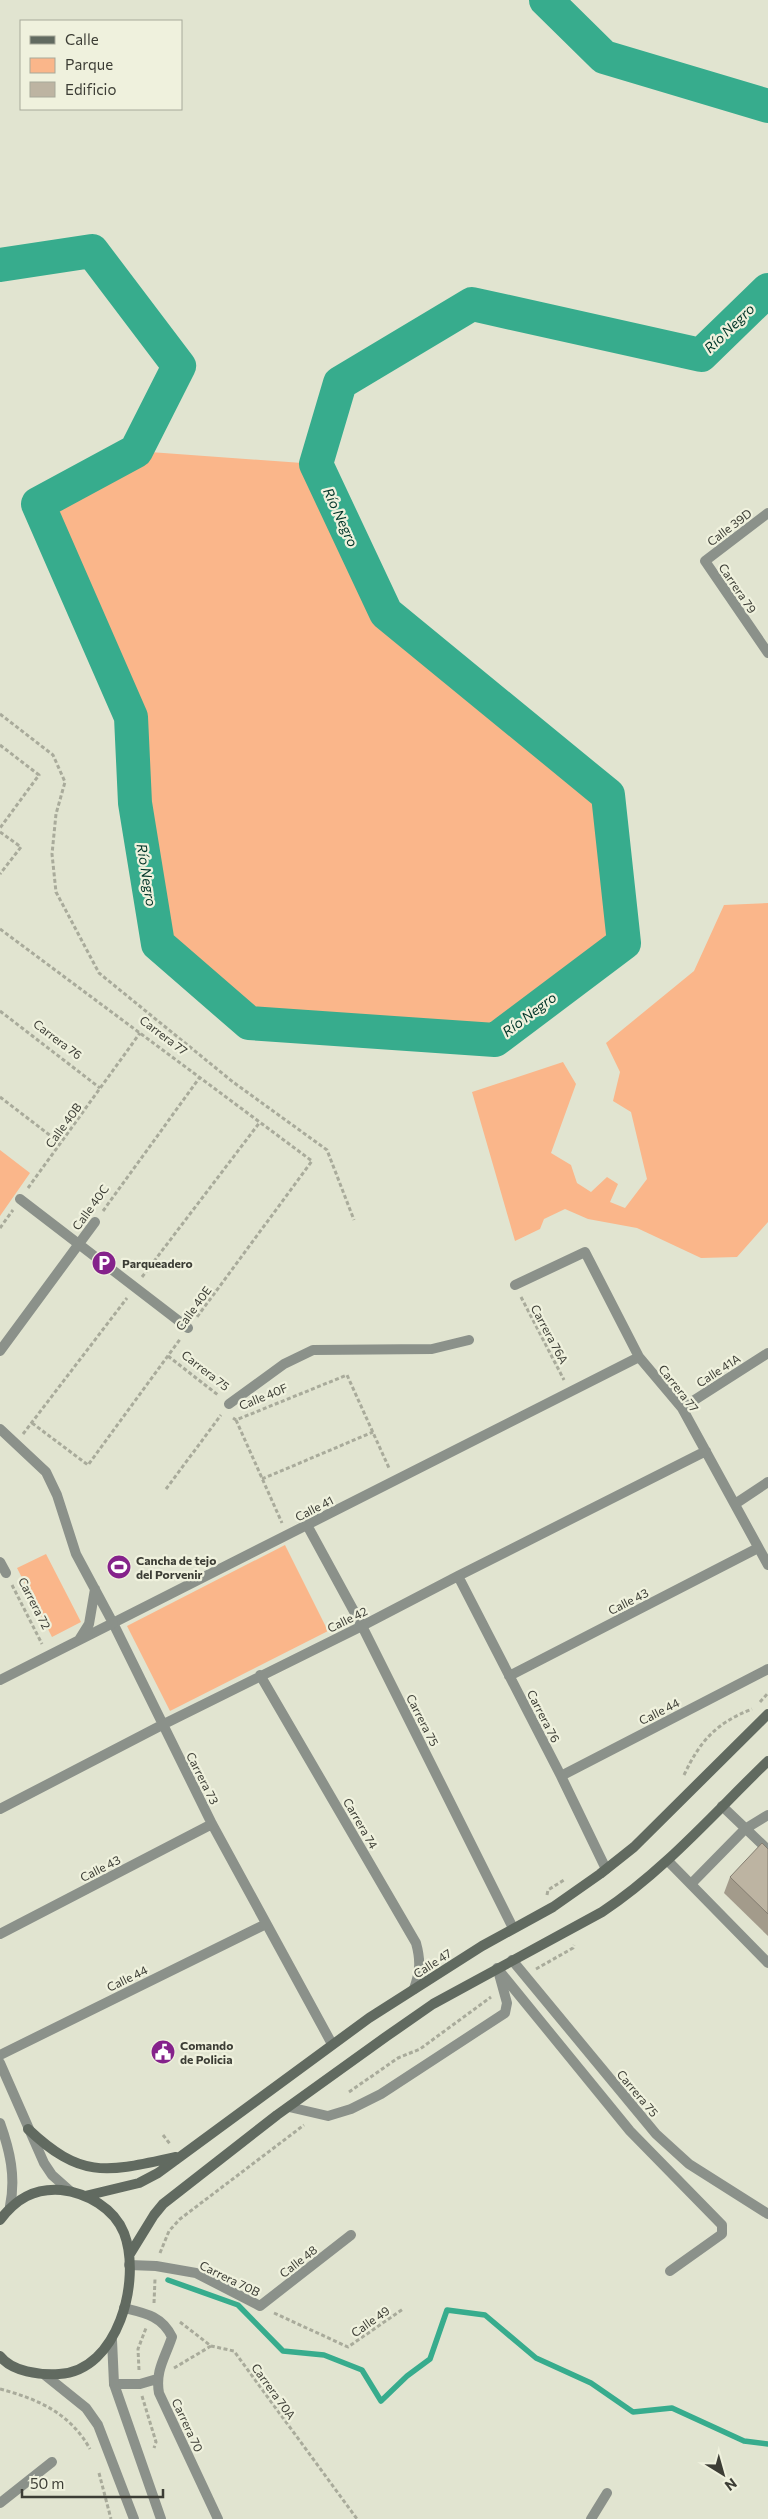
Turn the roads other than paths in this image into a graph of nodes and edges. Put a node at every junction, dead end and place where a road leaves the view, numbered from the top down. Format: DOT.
graph roads {
  1 [pos="768,513"];
  2 [pos="704,561"];
  3 [pos="768,653"];
  4 [pos="20,1199"];
  5 [pos="96,1222"];
  6 [pos="79,1244"];
  7 [pos="515,1285"];
  8 [pos="188,1328"];
  9 [pos="469,1340"];
  10 [pos="0,1351"];
  11 [pos="768,1353"];
  12 [pos="639,1357"];
  13 [pos="227,1407"];
  14 [pos="682,1408"];
  15 [pos="0,1429"];
  16 [pos="706,1451"];
  17 [pos="768,1482"];
  18 [pos="735,1504"];
  19 [pos="307,1525"];
  20 [pos="758,1548"];
  21 [pos="0,1562"];
  22 [pos="768,1565"];
  23 [pos="6,1574"];
  24 [pos="458,1576"];
  25 [pos="95,1589"];
  26 [pos="113,1623"];
  27 [pos="362,1626"];
  28 [pos="78,1640"];
  29 [pos="768,1669"];
  30 [pos="260,1675"];
  31 [pos="509,1676"];
  32 [pos="0,1680"];
  33 [pos="768,1714"];
  34 [pos="162,1725"];
  35 [pos="768,1761"];
  36 [pos="561,1776"];
  37 [pos="722,1806"];
  38 [pos="0,1809"];
  39 [pos="768,1815"];
  40 [pos="212,1824"];
  41 [pos="745,1829"];
  42 [pos="768,1850"];
  43 [pos="668,1861"];
  44 [pos="606,1869"];
  45 [pos="691,1884"];
  46 [pos="266,1924"];
  47 [pos="513,1928"];
  48 [pos="0,1934"];
  49 [pos="512,1960"];
  50 [pos="768,1962"];
  51 [pos="497,1968"];
  52 [pos="414,1989"];
  53 [pos="332,2044"];
  54 [pos="0,2055"];
  55 [pos="0,2062"];
  56 [pos="289,2107"];
  57 [pos="0,2123"];
  58 [pos="28,2129"];
  59 [pos="179,2157"];
  60 [pos="70,2191"];
  61 [pos="84,2196"];
  62 [pos="10,2206"];
  63 [pos="768,2214"];
  64 [pos="0,2220"];
  65 [pos="351,2235"];
  66 [pos="130,2254"];
  67 [pos="129,2265"];
  68 [pos="670,2271"];
  69 [pos="260,2306"];
  70 [pos="124,2308"];
  71 [pos="112,2340"];
  72 [pos="2,2360"];
  73 [pos="45,2375"];
  74 [pos="157,2379"];
  75 [pos="114,2384"];
  76 [pos="52,2462"];
  77 [pos="607,2493"];
  78 [pos="0,2503"];
  79 [pos="134,2519"];
  80 [pos="161,2519"];
  81 [pos="218,2519"];
  82 [pos="591,2519"];
  1 -- 2 [label="street, Calle 39D"];
  2 -- 3 [label="street, Carrera 79"];
  4 -- 6 [label="street"];
  5 -- 6 [label="street, Calle 40C"];
  6 -- 8 [label="street"];
  6 -- 10 [label="street, Calle 40C"];
  7 -- 12 [label="street, Carrera 77"];
  9 -- 13 [label="street"];
  11 -- 14 [label="street, Calle 41A"];
  12 -- 14 [label="street, Carrera 77"];
  12 -- 19 [label="street, Calle 41"];
  14 -- 16 [label="street, Carrera 77"];
  15 -- 25 [label="street, Carrera 73"];
  16 -- 18 [label="street, Carrera 77"];
  16 -- 24 [label="street, Calle 42"];
  17 -- 18 [label="street"];
  18 -- 20 [label="street, Carrera 77"];
  19 -- 26 [label="street, Calle 41"];
  19 -- 27 [label="street, Carrera 75"];
  20 -- 22 [label="street, Carrera 77"];
  20 -- 31 [label="street, Calle 43"];
  21 -- 23 [label="street, Carrera 72"];
  24 -- 27 [label="street, Calle 42"];
  24 -- 31 [label="street, Carrera 76"];
  25 -- 26 [label="street, Carrera 73"];
  25 -- 28 [label="street"];
  26 -- 28 [label="street, Calle 41"];
  26 -- 34 [label="street, Carrera 73"];
  27 -- 30 [label="street, Calle 42"];
  27 -- 47 [label="street, Carrera 75"];
  28 -- 32 [label="street, Calle 41"];
  29 -- 36 [label="street, Calle 44"];
  30 -- 34 [label="street, Calle 42"];
  30 -- 52 [label="street, Carrera 74"];
  31 -- 36 [label="street, Carrera 76"];
  33 -- 44 [label="main road, Calle 47"];
  34 -- 38 [label="street, Calle 42"];
  34 -- 40 [label="street, Carrera 73"];
  35 -- 37 [label="main road"];
  36 -- 44 [label="street, Carrera 76"];
  37 -- 41 [label="street"];
  37 -- 43 [label="main road"];
  39 -- 41 [label="street"];
  40 -- 46 [label="street, Carrera 73"];
  40 -- 48 [label="street, Calle 43"];
  41 -- 42 [label="street"];
  41 -- 45 [label="street"];
  43 -- 45 [label="street"];
  43 -- 49 [label="main road"];
  44 -- 47 [label="main road, Calle 47"];
  45 -- 50 [label="street"];
  46 -- 53 [label="street, Carrera 73"];
  46 -- 54 [label="street, Calle 44"];
  47 -- 52 [label="main road, Calle 47"];
  49 -- 51 [label="main road"];
  49 -- 63 [label="street, Carrera 75"];
  51 -- 56 [label="main road"];
  51 -- 56 [label="street"];
  51 -- 68 [label="street"];
  52 -- 53 [label="main road, Calle 47"];
  53 -- 59 [label="main road, Calle 47"];
  55 -- 58 [label="street"];
  56 -- 66 [label="main road"];
  57 -- 62 [label="street"];
  58 -- 59 [label="main road"];
  58 -- 60 [label="street"];
  59 -- 61 [label="main road, Calle 47"];
  60 -- 61 [label="main road"];
  60 -- 62 [label="main road"];
  61 -- 66 [label="main road"];
  62 -- 64 [label="main road"];
  65 -- 69 [label="street, Calle 48"];
  66 -- 67 [label="main road"];
  67 -- 69 [label="street, Carrera 70B"];
  67 -- 70 [label="main road"];
  70 -- 71 [label="main road"];
  70 -- 74 [label="street"];
  71 -- 73 [label="main road"];
  71 -- 75 [label="street"];
  72 -- 73 [label="main road"];
  73 -- 79 [label="street"];
  74 -- 75 [label="street"];
  74 -- 81 [label="street, Carrera 70"];
  75 -- 80 [label="street"];
  76 -- 78 [label="street"];
  77 -- 82 [label="street"];
}
